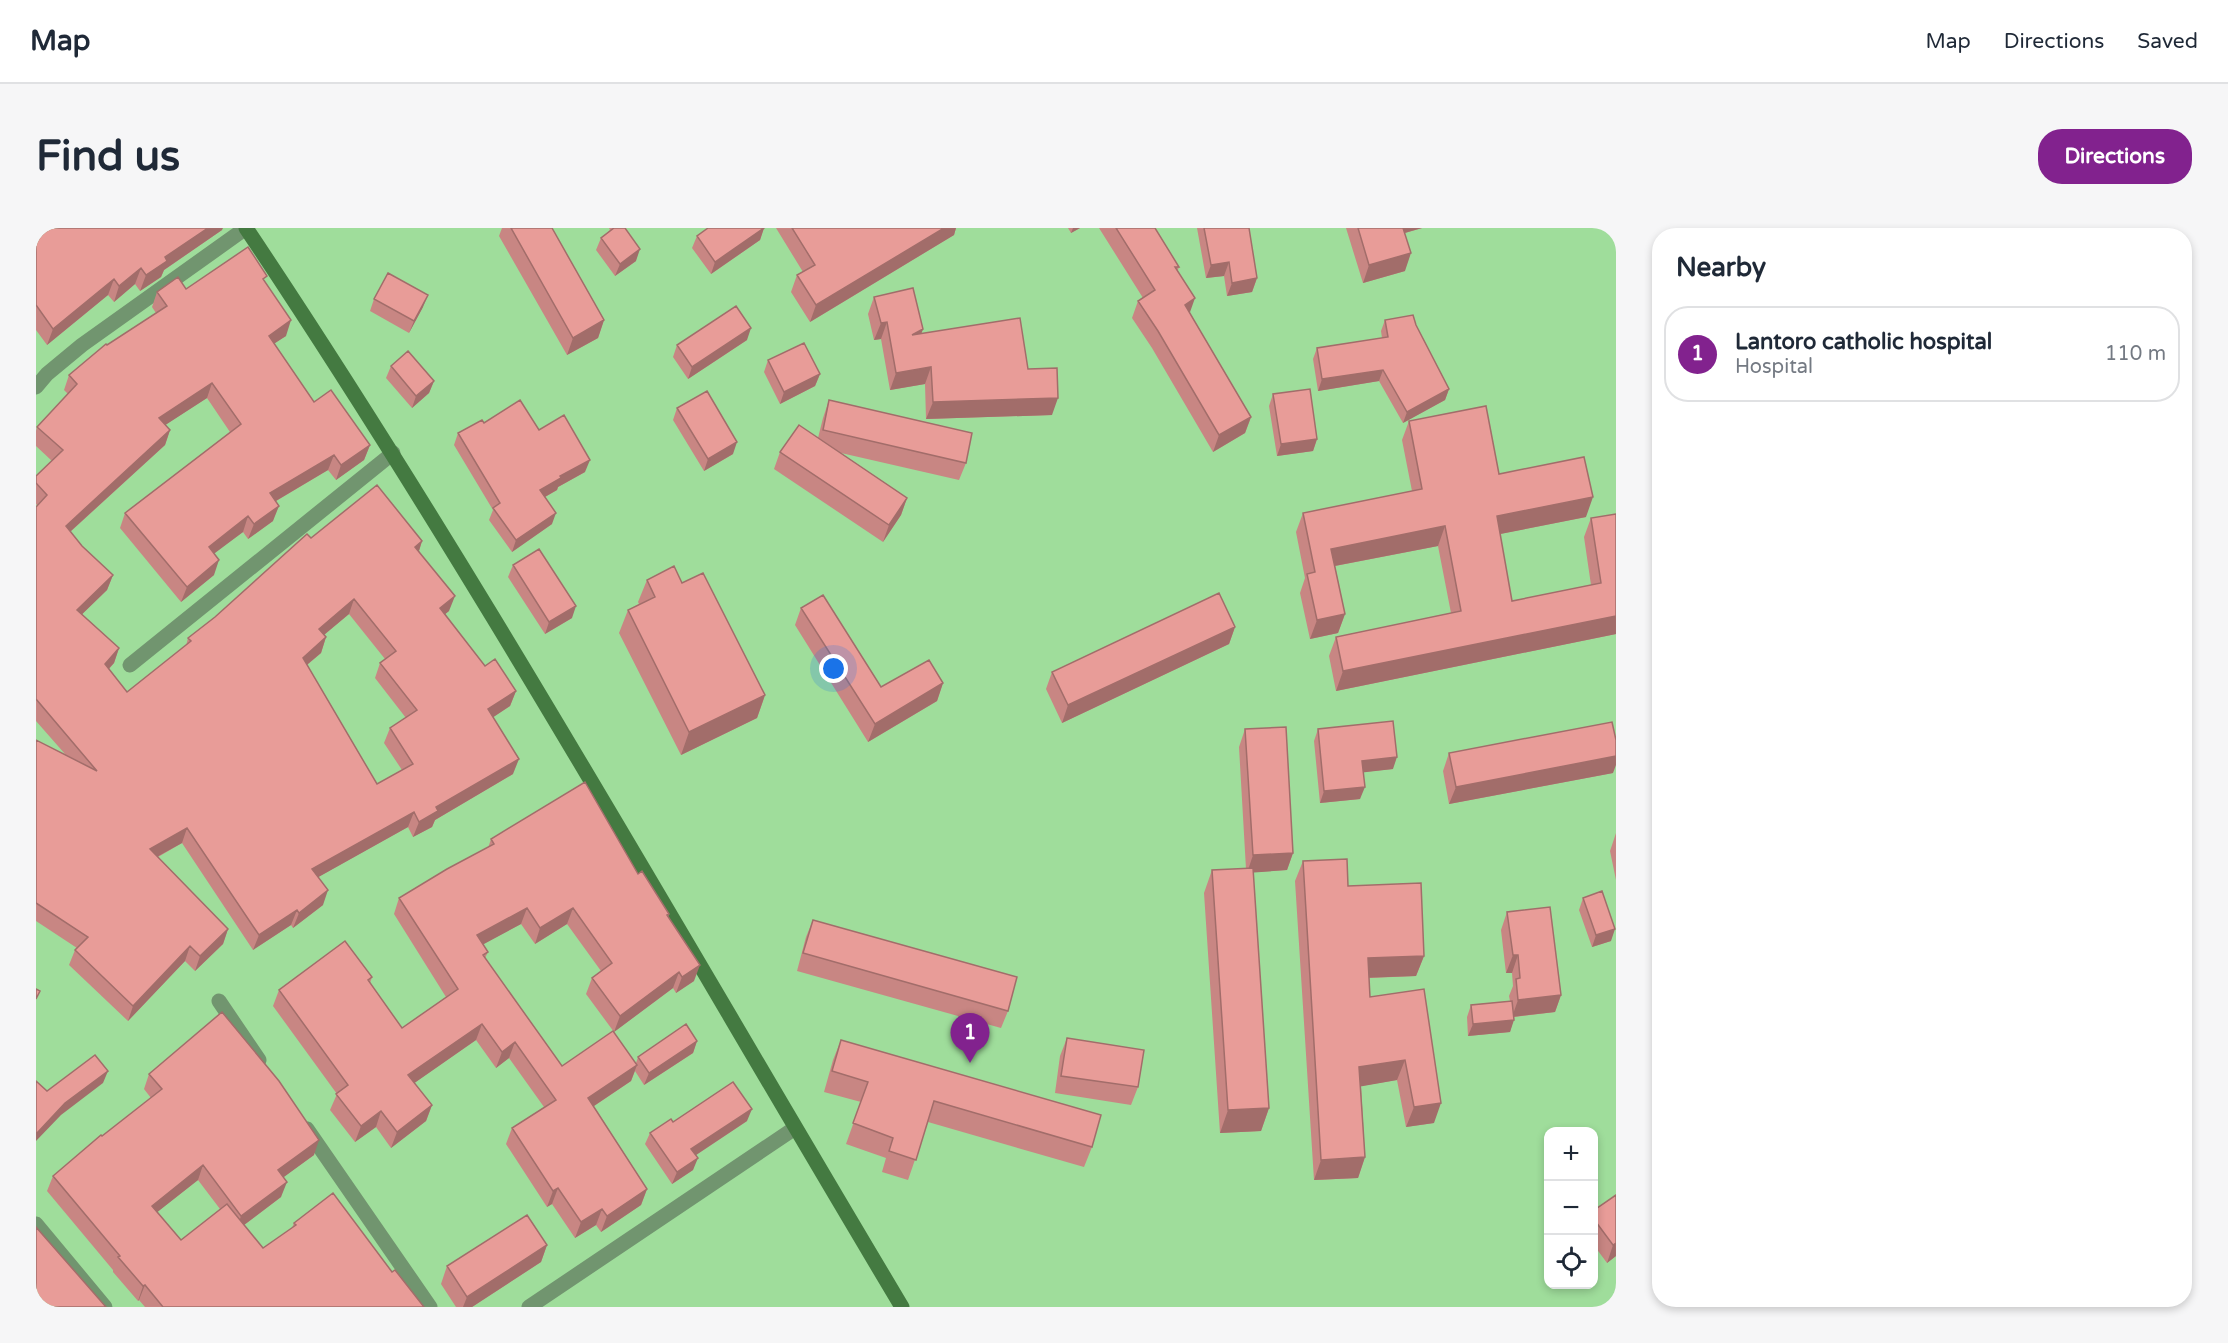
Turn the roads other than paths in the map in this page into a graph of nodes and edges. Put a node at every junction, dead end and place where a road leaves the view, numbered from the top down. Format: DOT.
graph roads {
  1 [pos="246,228"];
  2 [pos="36,387"];
  3 [pos="393,453"];
  4 [pos="130,665"];
  5 [pos="219,1001"];
  6 [pos="267,1070"];
  7 [pos="301,1120"];
  8 [pos="795,1128"];
  9 [pos="36,1224"];
  10 [pos="105,1307"];
  11 [pos="430,1307"];
  12 [pos="529,1307"];
  13 [pos="902,1307"];
  1 -- 2 [label="street"];
  1 -- 3 [label="street"];
  3 -- 4 [label="street"];
  3 -- 8 [label="street"];
  5 -- 6 [label="street"];
  7 -- 11 [label="street"];
  8 -- 12 [label="street"];
  8 -- 13 [label="street"];
  9 -- 10 [label="street"];
}
